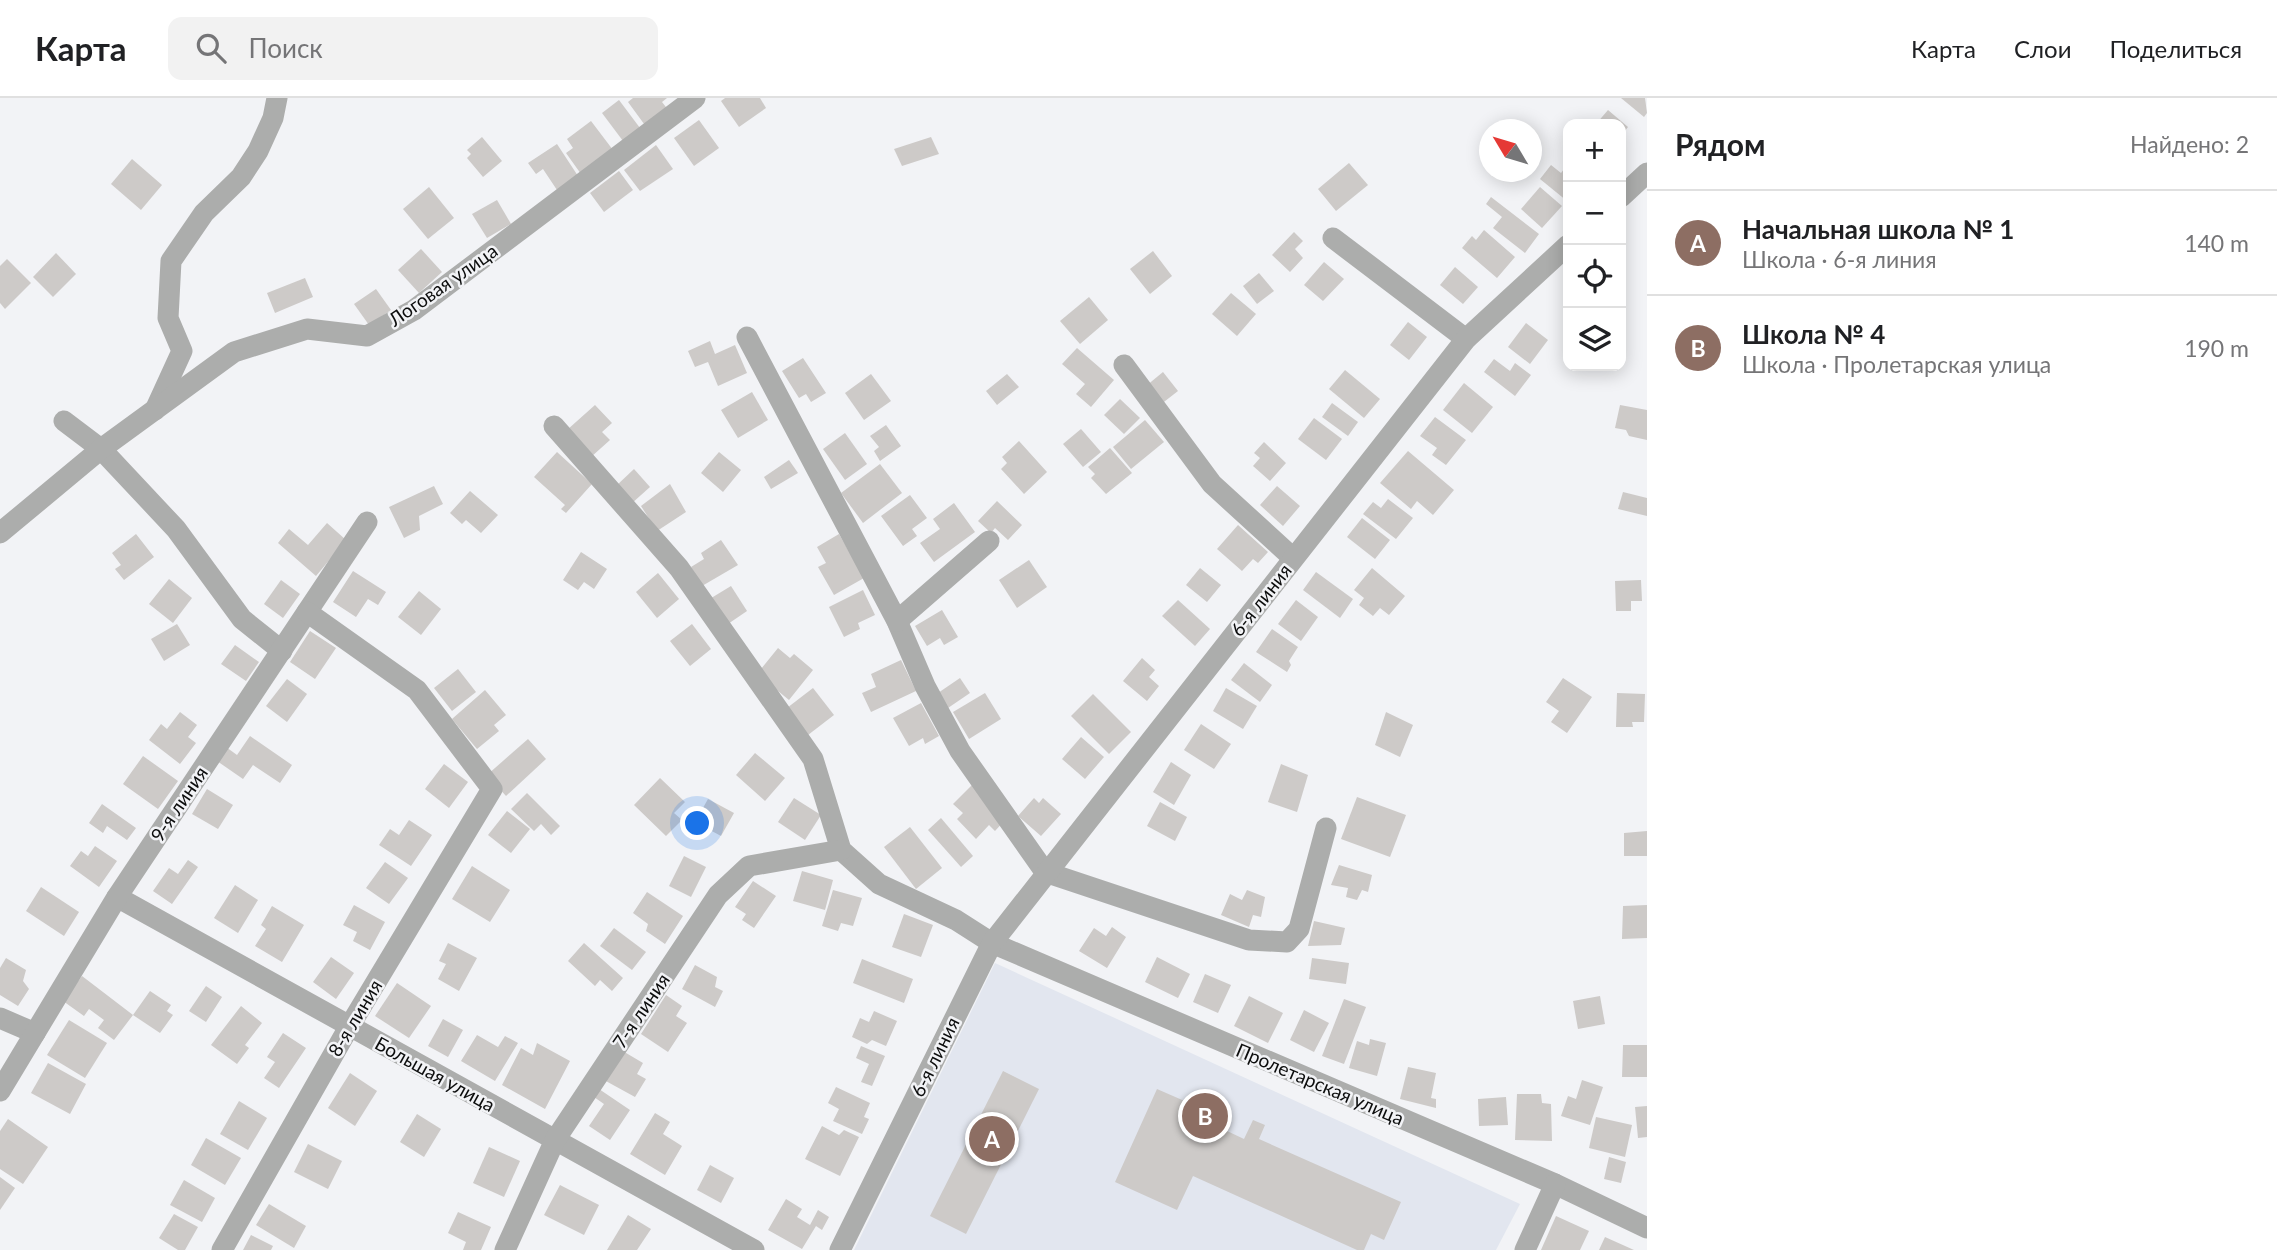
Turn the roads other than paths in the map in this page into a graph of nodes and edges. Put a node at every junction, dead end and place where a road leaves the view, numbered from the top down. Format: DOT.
graph roads {
  1 [pos="277,98"];
  2 [pos="695,98"];
  3 [pos="1647,173"];
  4 [pos="1626,192"];
  5 [pos="1334,238"];
  6 [pos="1563,250"];
  7 [pos="747,337"];
  8 [pos="1466,339"];
  9 [pos="1124,365"];
  10 [pos="155,412"];
  11 [pos="64,421"];
  12 [pos="554,426"];
  13 [pos="101,449"];
  14 [pos="368,522"];
  15 [pos="0,533"];
  16 [pos="989,541"];
  17 [pos="1293,558"];
  18 [pos="307,612"];
  19 [pos="897,621"];
  20 [pos="282,651"];
  21 [pos="1325,828"];
  22 [pos="841,849"];
  23 [pos="1045,872"];
  24 [pos="117,897"];
  25 [pos="992,943"];
  26 [pos="0,1018"];
  27 [pos="349,1027"];
  28 [pos="35,1033"];
  29 [pos="0,1091"];
  30 [pos="555,1140"];
  31 [pos="1555,1184"];
  32 [pos="1647,1228"];
  33 [pos="222,1250"];
  34 [pos="505,1250"];
  35 [pos="754,1250"];
  36 [pos="840,1250"];
  37 [pos="1525,1250"];
  1 -- 10 [label="street"];
  2 -- 10 [label="street, Логовая улица"];
  3 -- 4 [label="street"];
  5 -- 8 [label="street"];
  6 -- 8 [label="street, 6-я линия"];
  7 -- 19 [label="street"];
  8 -- 17 [label="street, 6-я линия"];
  9 -- 17 [label="street, 6-я линия"];
  10 -- 13 [label="street, Логовая улица"];
  11 -- 13 [label="street"];
  12 -- 22 [label="street"];
  13 -- 15 [label="street, Логовая улица"];
  13 -- 20 [label="street"];
  14 -- 18 [label="street, 9-я линия"];
  16 -- 19 [label="street"];
  17 -- 23 [label="street, 6-я линия"];
  18 -- 20 [label="street, 9-я линия"];
  18 -- 27 [label="street, 8-я линия"];
  19 -- 23 [label="street"];
  20 -- 24 [label="street, 9-я линия"];
  21 -- 23 [label="street"];
  22 -- 25 [label="street"];
  22 -- 30 [label="street, 7-я линия"];
  23 -- 25 [label="street, 6-я линия"];
  24 -- 27 [label="street, Большая улица"];
  24 -- 28 [label="street, 9-я линия"];
  25 -- 31 [label="street, Пролетарская улица"];
  25 -- 36 [label="street, 6-я линия"];
  26 -- 28 [label="street"];
  27 -- 30 [label="street, Большая улица"];
  27 -- 33 [label="street, 8-я линия"];
  28 -- 29 [label="street, 9-я линия"];
  30 -- 34 [label="street, 7-я линия"];
  30 -- 35 [label="street, Большая улица"];
  31 -- 32 [label="street, Пролетарская улица"];
  31 -- 37 [label="street"];
}
